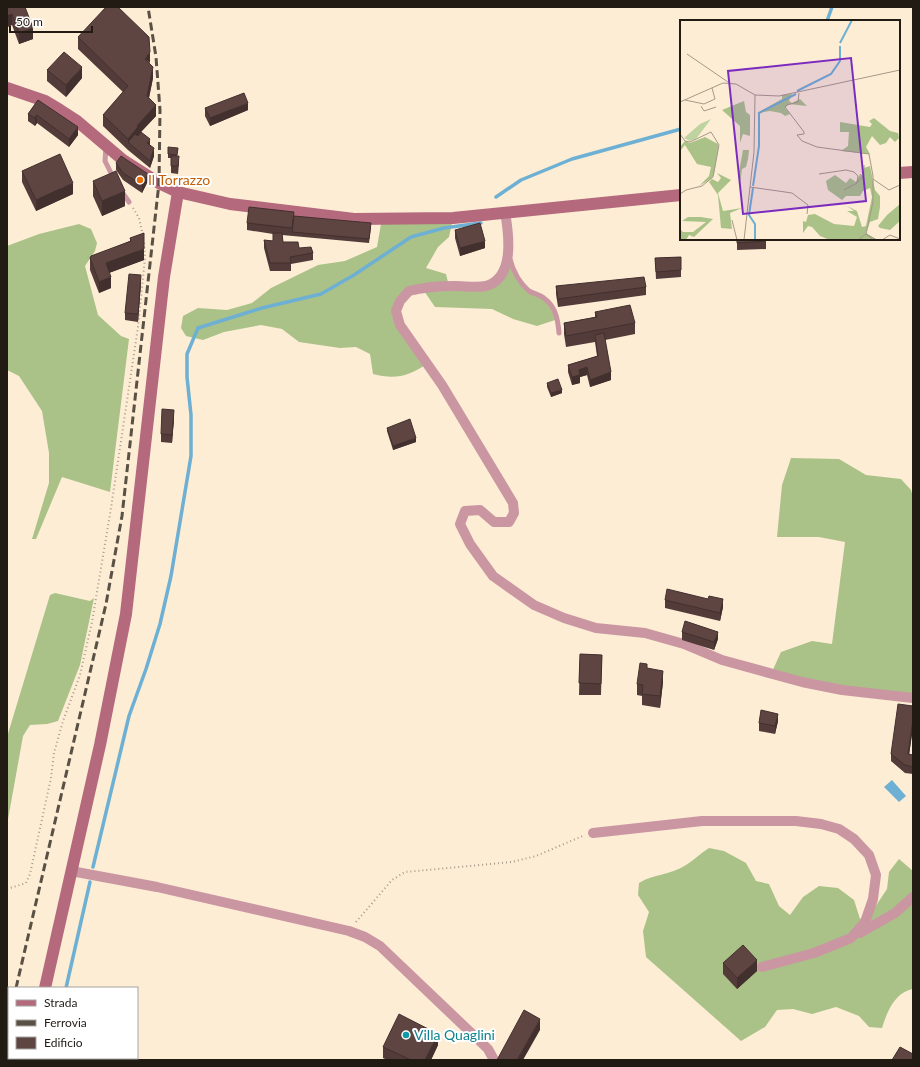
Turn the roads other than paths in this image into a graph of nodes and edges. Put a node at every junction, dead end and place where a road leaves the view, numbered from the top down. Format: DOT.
graph roads {
  1 [pos="7,88"];
  2 [pos="106,146"];
  3 [pos="913,172"];
  4 [pos="900,173"];
  5 [pos="116,183"];
  6 [pos="121,189"];
  7 [pos="178,192"];
  8 [pos="680,195"];
  9 [pos="129,202"];
  10 [pos="505,212"];
  11 [pos="509,256"];
  12 [pos="559,332"];
  13 [pos="913,698"];
  14 [pos="593,833"];
  15 [pos="71,871"];
  16 [pos="913,898"];
  17 [pos="851,938"];
  18 [pos="762,967"];
  19 [pos="45,987"];
  20 [pos="494,1060"];
  1 -- 2 [label="street"];
  2 -- 5 [label="lane"];
  2 -- 7 [label="street"];
  3 -- 4 [label="street"];
  6 -- 9 [label="lane"];
  7 -- 10 [label="street"];
  7 -- 15 [label="street"];
  8 -- 10 [label="street"];
  10 -- 11 [label="street"];
  11 -- 12 [label="lane"];
  11 -- 13 [label="street"];
  14 -- 17 [label="street"];
  15 -- 19 [label="street"];
  15 -- 20 [label="street"];
  16 -- 17 [label="street"];
  17 -- 18 [label="street"];
}
